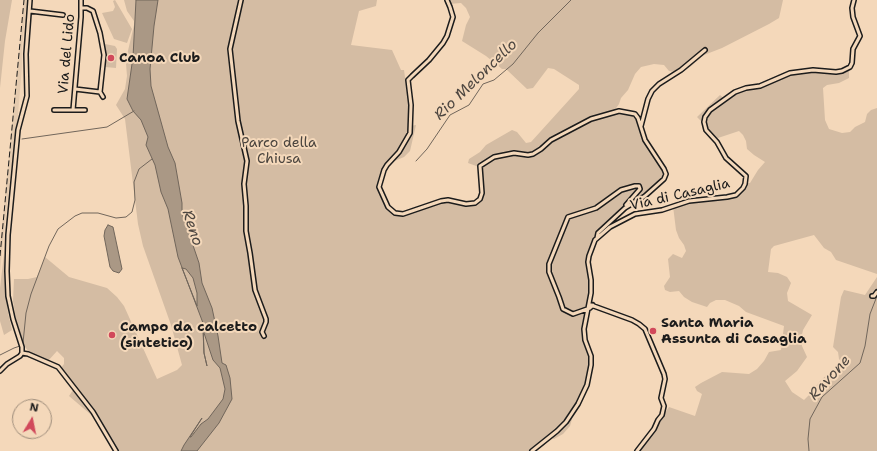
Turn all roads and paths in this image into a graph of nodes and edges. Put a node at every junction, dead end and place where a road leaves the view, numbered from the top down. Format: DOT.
graph roads {
  1 [pos="30,0"];
  2 [pos="81,0"];
  3 [pos="241,0"];
  4 [pos="447,0"];
  5 [pos="854,0"];
  6 [pos="82,8"];
  7 [pos="30,11"];
  8 [pos="64,15"];
  9 [pos="705,50"];
  10 [pos="75,89"];
  11 [pos="100,92"];
  12 [pos="104,97"];
  13 [pos="54,110"];
  14 [pos="73,110"];
  15 [pos="85,110"];
  16 [pos="640,128"];
  17 [pos="625,208"];
  18 [pos="597,238"];
  19 [pos="877,292"];
  20 [pos="872,296"];
  21 [pos="590,297"];
  22 [pos="588,303"];
  23 [pos="593,305"];
  24 [pos="588,308"];
  25 [pos="264,336"];
  26 [pos="22,353"];
  27 [pos="0,371"];
  28 [pos="116,451"];
  29 [pos="532,451"];
  30 [pos="637,451"];
  1 -- 7 [label="street"];
  2 -- 6 [label="street, Via del Lido"];
  3 -- 25 [label="street"];
  4 -- 16 [label="street"];
  5 -- 18 [label="street, Via di Casaglia"];
  6 -- 10 [label="street, Via del Lido"];
  6 -- 11 [label="street"];
  7 -- 8 [label="street"];
  7 -- 26 [label="street"];
  9 -- 16 [label="street"];
  10 -- 11 [label="street"];
  10 -- 14 [label="street, Via del Lido"];
  11 -- 12 [label="street"];
  13 -- 14 [label="street"];
  14 -- 15 [label="street"];
  16 -- 17 [label="street"];
  17 -- 18 [label="street"];
  17 -- 24 [label="street"];
  18 -- 21 [label="street, Via di Casaglia"];
  19 -- 20 [label="street"];
  21 -- 22 [label="street, Via di Casaglia"];
  21 -- 23 [label="street"];
  22 -- 23 [label="street"];
  22 -- 24 [label="street, Via di Casaglia"];
  23 -- 24 [label="street"];
  23 -- 30 [label="street"];
  24 -- 29 [label="street, Via di Casaglia"];
  26 -- 27 [label="street"];
  26 -- 28 [label="street"];
}
